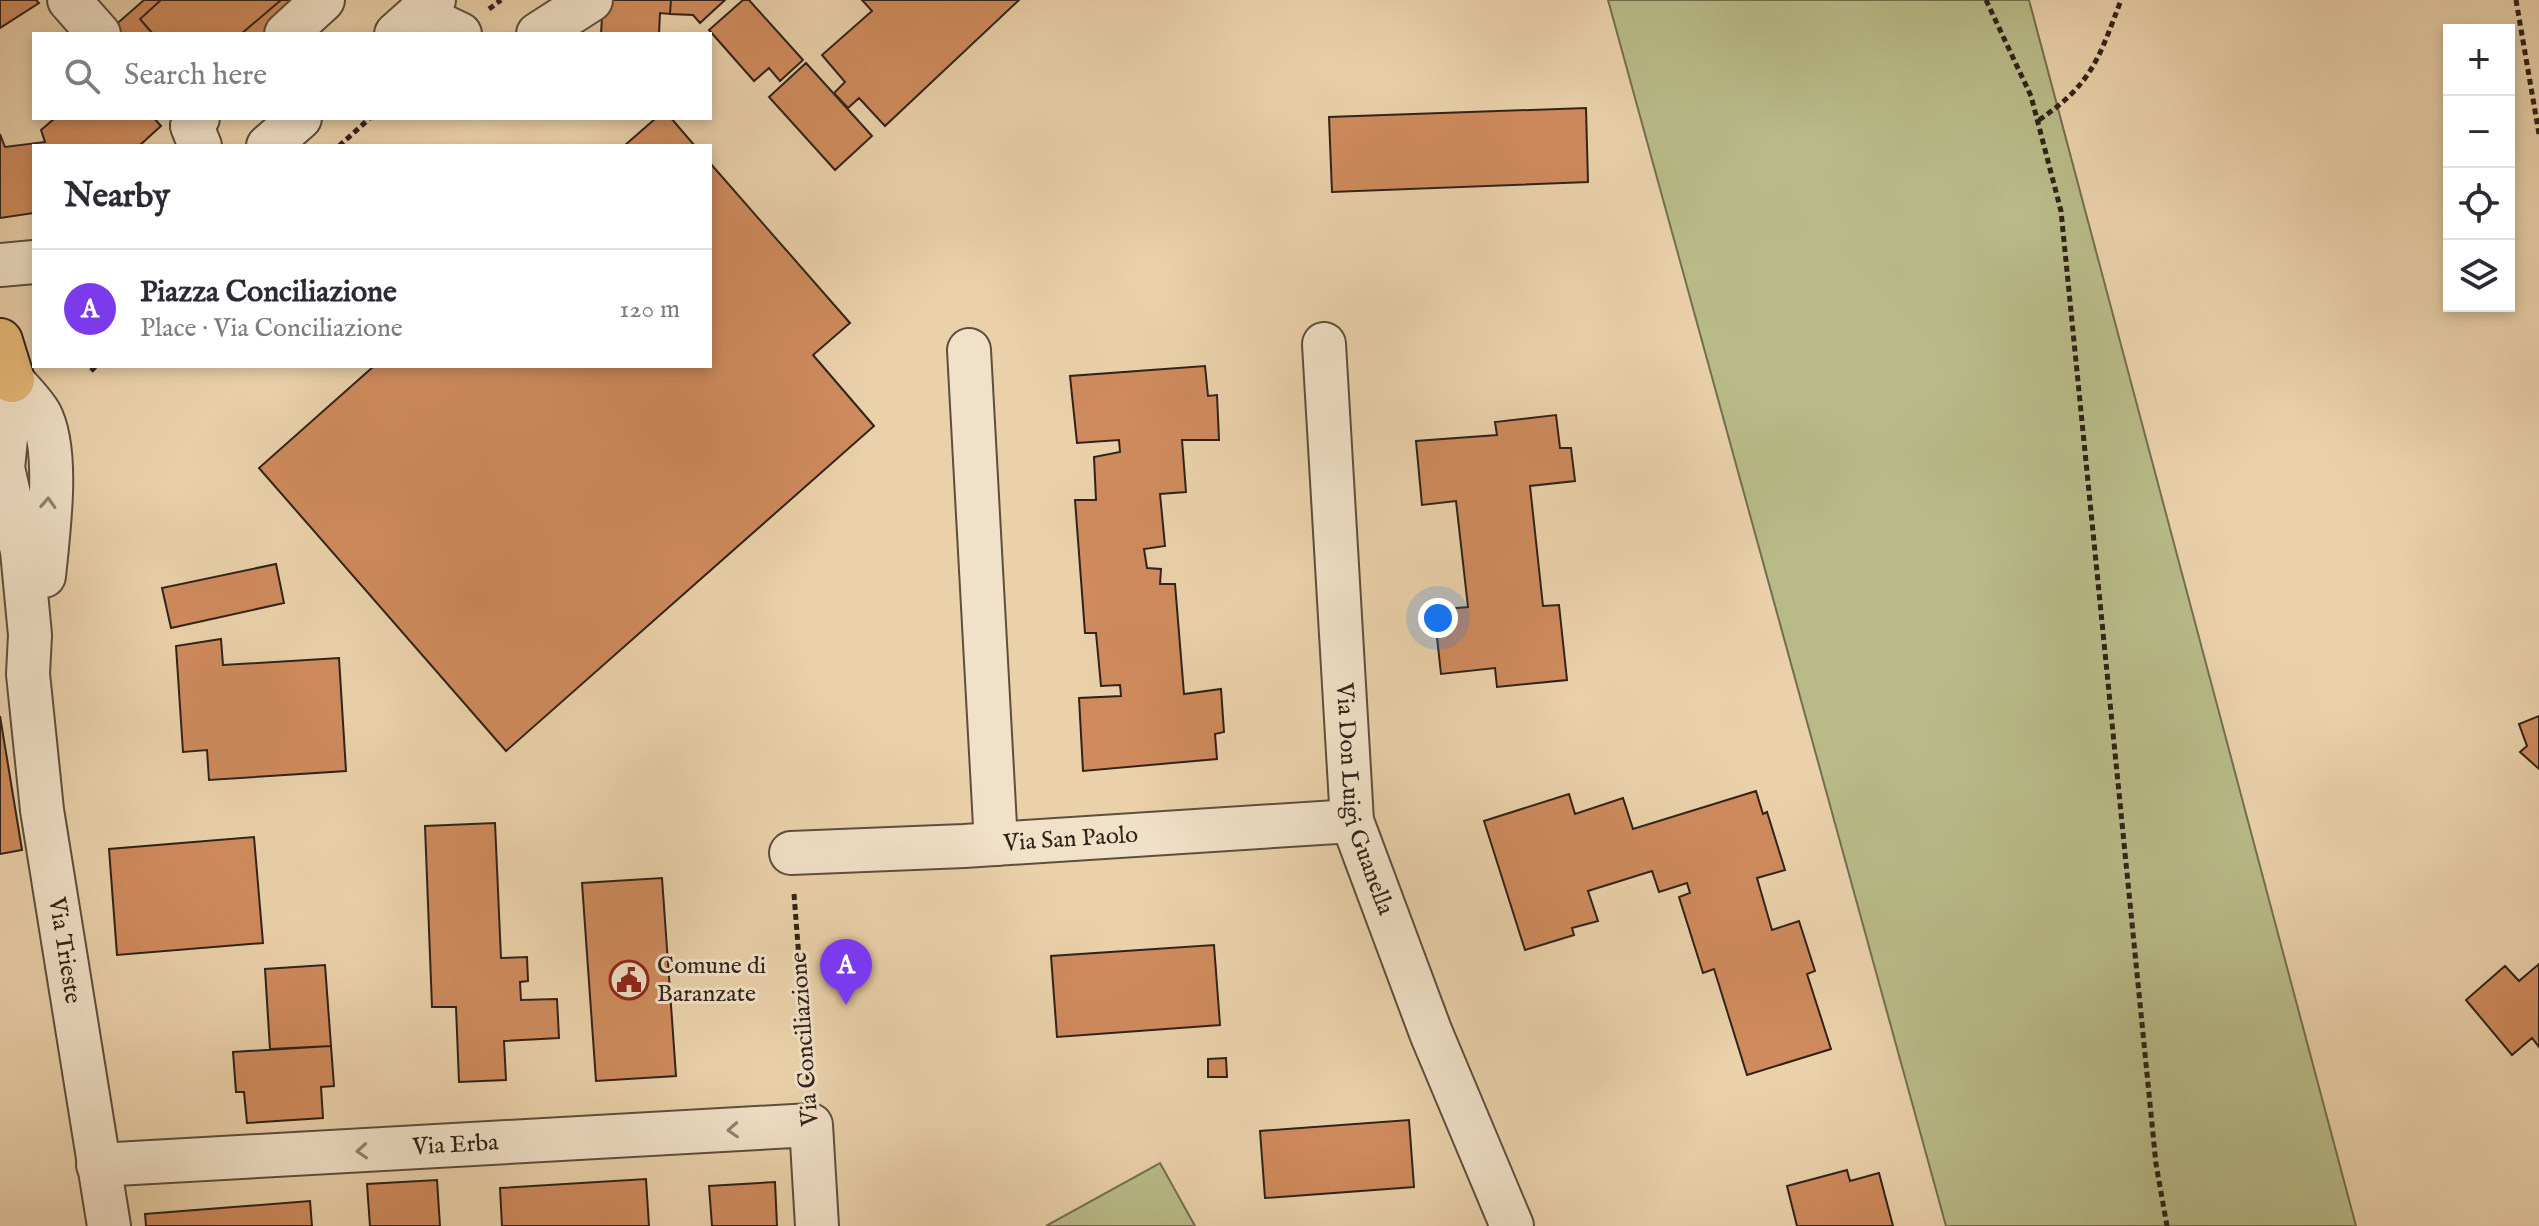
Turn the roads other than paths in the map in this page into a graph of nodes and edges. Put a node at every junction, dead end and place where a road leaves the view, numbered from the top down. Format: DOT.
graph roads {
  1 [pos="69,0"];
  2 [pos="323,0"];
  3 [pos="591,0"];
  4 [pos="416,16"];
  5 [pos="97,32"];
  6 [pos="288,32"];
  7 [pos="455,32"];
  8 [pos="541,32"];
  9 [pos="196,120"];
  10 [pos="298,120"];
  11 [pos="199,144"];
  12 [pos="270,144"];
  13 [pos="32,262"];
  14 [pos="0,265"];
  15 [pos="1324,344"];
  16 [pos="969,350"];
  17 [pos="9,369"];
  18 [pos="0,578"];
  19 [pos="29,654"];
  20 [pos="1352,821"];
  21 [pos="996,844"];
  22 [pos="791,853"];
  23 [pos="811,1125"];
  24 [pos="98,1165"];
  25 [pos="109,1226"];
  26 [pos="817,1226"];
  27 [pos="1512,1226"];
  1 -- 5 [label="street"];
  2 -- 6 [label="street"];
  3 -- 8 [label="street"];
  4 -- 7 [label="street"];
  9 -- 11 [label="street"];
  10 -- 12 [label="street"];
  13 -- 14 [label="street"];
  15 -- 20 [label="street, Via Don Luigi Guanella"];
  16 -- 21 [label="street"];
  17 -- 19 [label="street, Via Trieste"];
  18 -- 19 [label="street, Via Trieste"];
  19 -- 24 [label="street, Via Trieste"];
  20 -- 21 [label="street, Via San Paolo"];
  20 -- 27 [label="street, Via Don Luigi Guanella"];
  21 -- 22 [label="street, Via San Paolo"];
  23 -- 24 [label="street, Via Erba, one-way"];
  23 -- 26 [label="street, Via Conciliazione"];
  24 -- 25 [label="street, Via Trieste"];
}
